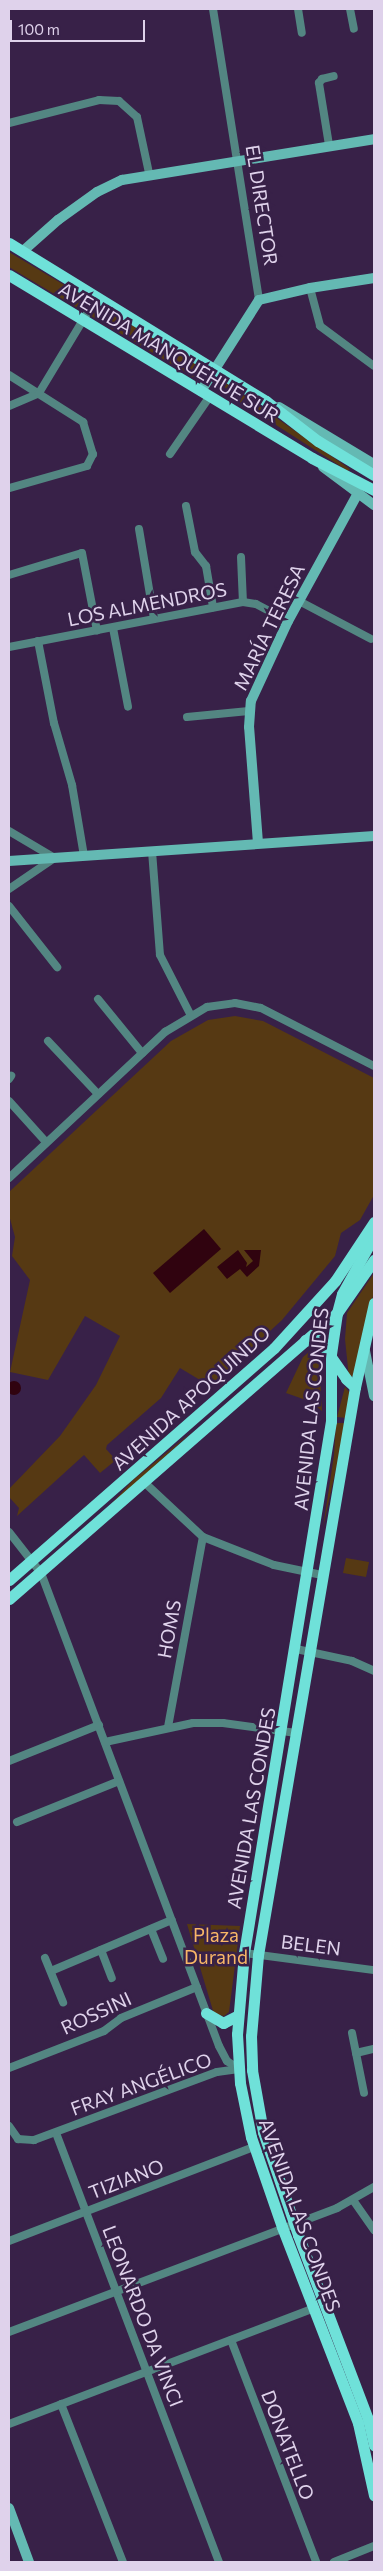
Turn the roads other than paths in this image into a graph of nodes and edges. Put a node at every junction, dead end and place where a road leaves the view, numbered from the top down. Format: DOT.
graph roads {
  1 [pos="213,9"];
  2 [pos="298,9"];
  3 [pos="350,9"];
  4 [pos="354,29"];
  5 [pos="302,33"];
  6 [pos="334,76"];
  7 [pos="9,123"];
  8 [pos="374,138"];
  9 [pos="329,146"];
  10 [pos="237,159"];
  11 [pos="149,173"];
  12 [pos="9,243"];
  13 [pos="23,251"];
  14 [pos="9,276"];
  15 [pos="374,278"];
  16 [pos="310,288"];
  17 [pos="97,297"];
  18 [pos="259,300"];
  19 [pos="84,320"];
  20 [pos="374,366"];
  21 [pos="215,370"];
  22 [pos="9,376"];
  23 [pos="39,393"];
  24 [pos="206,394"];
  25 [pos="266,401"];
  26 [pos="9,406"];
  27 [pos="170,454"];
  28 [pos="312,458"];
  29 [pos="374,464"];
  30 [pos="374,475"];
  31 [pos="9,488"];
  32 [pos="374,490"];
  33 [pos="357,495"];
  34 [pos="374,505"];
  35 [pos="186,506"];
  36 [pos="138,529"];
  37 [pos="240,556"];
  38 [pos="9,575"];
  39 [pos="299,601"];
  40 [pos="243,602"];
  41 [pos="214,607"];
  42 [pos="154,619"];
  43 [pos="288,621"];
  44 [pos="113,628"];
  45 [pos="97,630"];
  46 [pos="371,639"];
  47 [pos="38,641"];
  48 [pos="9,647"];
  49 [pos="128,707"];
  50 [pos="249,711"];
  51 [pos="187,717"];
  52 [pos="9,831"];
  53 [pos="374,836"];
  54 [pos="258,843"];
  55 [pos="152,851"];
  56 [pos="84,856"];
  57 [pos="55,858"];
  58 [pos="9,861"];
  59 [pos="9,889"];
  60 [pos="9,906"];
  61 [pos="57,967"];
  62 [pos="98,999"];
  63 [pos="190,1014"];
  64 [pos="48,1041"];
  65 [pos="142,1053"];
  66 [pos="374,1066"];
  67 [pos="98,1094"];
  68 [pos="9,1101"];
  69 [pos="46,1142"];
  70 [pos="9,1178"];
  71 [pos="374,1222"];
  72 [pos="374,1236"];
  73 [pos="374,1260"];
  74 [pos="374,1303"];
  75 [pos="337,1314"];
  76 [pos="305,1340"];
  77 [pos="364,1344"];
  78 [pos="331,1354"];
  79 [pos="355,1388"];
  80 [pos="374,1397"];
  81 [pos="145,1483"];
  82 [pos="9,1532"];
  83 [pos="203,1537"];
  84 [pos="33,1561"];
  85 [pos="41,1572"];
  86 [pos="307,1572"];
  87 [pos="322,1575"];
  88 [pos="9,1580"];
  89 [pos="9,1599"];
  90 [pos="296,1649"];
  91 [pos="310,1652"];
  92 [pos="374,1671"];
  93 [pos="98,1725"];
  94 [pos="168,1727"];
  95 [pos="282,1731"];
  96 [pos="296,1733"];
  97 [pos="105,1742"];
  98 [pos="9,1761"];
  99 [pos="119,1781"];
  100 [pos="17,1822"];
  101 [pos="172,1920"];
  102 [pos="151,1929"];
  103 [pos="101,1950"];
  104 [pos="244,1953"];
  105 [pos="258,1955"];
  106 [pos="45,1958"];
  107 [pos="163,1959"];
  108 [pos="374,1970"];
  109 [pos="51,1971"];
  110 [pos="112,1978"];
  111 [pos="197,1987"];
  112 [pos="63,2002"];
  113 [pos="206,2013"];
  114 [pos="237,2016"];
  115 [pos="352,2033"];
  116 [pos="374,2049"];
  117 [pos="356,2053"];
  118 [pos="9,2068"];
  119 [pos="239,2069"];
  120 [pos="364,2093"];
  121 [pos="9,2126"];
  122 [pos="56,2133"];
  123 [pos="254,2147"];
  124 [pos="374,2187"];
  125 [pos="353,2200"];
  126 [pos="86,2212"];
  127 [pos="294,2224"];
  128 [pos="282,2227"];
  129 [pos="374,2230"];
  130 [pos="9,2241"];
  131 [pos="116,2291"];
  132 [pos="314,2308"];
  133 [pos="9,2332"];
  134 [pos="231,2340"];
  135 [pos="147,2372"];
  136 [pos="61,2404"];
  137 [pos="367,2419"];
  138 [pos="9,2424"];
  139 [pos="374,2445"];
  140 [pos="374,2495"];
  141 [pos="9,2508"];
  142 [pos="374,2546"];
  143 [pos="29,2562"];
  144 [pos="123,2562"];
  145 [pos="219,2562"];
  146 [pos="316,2562"];
  147 [pos="334,2562"];
  1 -- 10 [label="street, EL DIRECTOR"];
  2 -- 5 [label="street"];
  3 -- 4 [label="street"];
  6 -- 9 [label="street"];
  7 -- 11 [label="street"];
  8 -- 9 [label="street"];
  9 -- 10 [label="street"];
  10 -- 11 [label="street"];
  10 -- 18 [label="street, EL DIRECTOR"];
  11 -- 13 [label="street"];
  12 -- 13 [label="main road, AVENIDA MANQUEHUE SUR"];
  13 -- 17 [label="main road, AVENIDA MANQUEHUE SUR"];
  14 -- 19 [label="main road, AVENIDA MANQUEHUE SUR"];
  15 -- 16 [label="street"];
  16 -- 18 [label="street"];
  16 -- 20 [label="street"];
  17 -- 19 [label="street"];
  17 -- 21 [label="main road, AVENIDA MANQUEHUE SUR"];
  18 -- 21 [label="street"];
  19 -- 23 [label="street"];
  19 -- 24 [label="main road, AVENIDA MANQUEHUE SUR"];
  21 -- 24 [label="street"];
  21 -- 25 [label="main road, AVENIDA MANQUEHUE SUR"];
  22 -- 23 [label="street"];
  23 -- 26 [label="street"];
  23 -- 31 [label="street"];
  24 -- 27 [label="street"];
  24 -- 28 [label="main road, AVENIDA MANQUEHUE SUR"];
  25 -- 29 [label="street, AVENIDA MANQUEHUE SUR"];
  25 -- 30 [label="main road, AVENIDA MANQUEHUE SUR"];
  28 -- 32 [label="main road, AVENIDA MANQUEHUE SUR"];
  28 -- 33 [label="street, AVENIDA MANQUEHUE SUR"];
  33 -- 34 [label="street, AVENIDA MANQUEHUE SUR"];
  33 -- 39 [label="street, MARÍA TERESA"];
  35 -- 41 [label="street"];
  36 -- 42 [label="street"];
  37 -- 40 [label="street"];
  38 -- 45 [label="street"];
  39 -- 43 [label="street, MARÍA TERESA"];
  39 -- 46 [label="street"];
  40 -- 41 [label="street, LOS ALMENDROS"];
  40 -- 43 [label="street, LOS ALMENDROS"];
  41 -- 42 [label="street, LOS ALMENDROS"];
  42 -- 44 [label="street, LOS ALMENDROS"];
  43 -- 50 [label="street, MARÍA TERESA"];
  44 -- 45 [label="street, LOS ALMENDROS"];
  44 -- 49 [label="street"];
  45 -- 47 [label="street, LOS ALMENDROS"];
  47 -- 48 [label="street, LOS ALMENDROS"];
  47 -- 56 [label="street"];
  50 -- 51 [label="street"];
  50 -- 54 [label="street, MARÍA TERESA"];
  52 -- 57 [label="street"];
  53 -- 54 [label="street"];
  54 -- 55 [label="street"];
  55 -- 56 [label="street"];
  55 -- 63 [label="street"];
  56 -- 57 [label="street"];
  57 -- 58 [label="street"];
  57 -- 59 [label="street"];
  60 -- 61 [label="street"];
  62 -- 65 [label="street"];
  63 -- 65 [label="street"];
  63 -- 66 [label="street"];
  64 -- 67 [label="street"];
  65 -- 67 [label="street"];
  67 -- 69 [label="street"];
  68 -- 69 [label="street"];
  69 -- 70 [label="street"];
  71 -- 84 [label="main road, AVENIDA APOQUINDO"];
  72 -- 75 [label="main road, AVENIDA LAS CONDES"];
  73 -- 75 [label="main road, AVENIDA APOQUINDO"];
  74 -- 77 [label="main road, AVENIDA LAS CONDES"];
  75 -- 76 [label="main road, AVENIDA APOQUINDO"];
  75 -- 78 [label="main road, AVENIDA LAS CONDES"];
  76 -- 78 [label="main road"];
  76 -- 81 [label="main road, AVENIDA APOQUINDO"];
  77 -- 79 [label="main road, AVENIDA LAS CONDES"];
  77 -- 80 [label="street"];
  78 -- 79 [label="main road"];
  78 -- 86 [label="main road, AVENIDA LAS CONDES"];
  79 -- 80 [label="street"];
  79 -- 87 [label="main road, AVENIDA LAS CONDES"];
  81 -- 83 [label="street"];
  81 -- 85 [label="main road, AVENIDA APOQUINDO"];
  82 -- 84 [label="street"];
  83 -- 86 [label="street"];
  83 -- 94 [label="street, HOMS"];
  84 -- 85 [label="street"];
  84 -- 88 [label="main road, AVENIDA APOQUINDO"];
  85 -- 89 [label="main road, AVENIDA APOQUINDO"];
  85 -- 93 [label="street"];
  86 -- 87 [label="street"];
  86 -- 90 [label="main road, AVENIDA LAS CONDES"];
  87 -- 91 [label="main road, AVENIDA LAS CONDES"];
  90 -- 91 [label="street"];
  90 -- 95 [label="main road, AVENIDA LAS CONDES"];
  91 -- 92 [label="street"];
  91 -- 96 [label="main road, AVENIDA LAS CONDES"];
  93 -- 97 [label="street"];
  93 -- 98 [label="street"];
  94 -- 95 [label="street"];
  94 -- 97 [label="street"];
  95 -- 96 [label="street"];
  95 -- 104 [label="main road, AVENIDA LAS CONDES"];
  96 -- 105 [label="main road, AVENIDA LAS CONDES"];
  97 -- 99 [label="street"];
  99 -- 100 [label="street"];
  99 -- 101 [label="street"];
  101 -- 102 [label="street"];
  101 -- 111 [label="street"];
  102 -- 103 [label="street"];
  102 -- 107 [label="street"];
  103 -- 109 [label="street"];
  103 -- 110 [label="street"];
  104 -- 105 [label="street, BELEN"];
  104 -- 114 [label="main road, AVENIDA LAS CONDES"];
  105 -- 108 [label="street, BELEN"];
  105 -- 127 [label="main road, AVENIDA LAS CONDES"];
  106 -- 109 [label="street"];
  109 -- 112 [label="street"];
  111 -- 113 [label="street"];
  111 -- 118 [label="street, ROSSINI"];
  113 -- 114 [label="main road"];
  113 -- 119 [label="street"];
  114 -- 119 [label="main road, AVENIDA LAS CONDES"];
  115 -- 117 [label="street"];
  116 -- 117 [label="street"];
  117 -- 120 [label="street"];
  119 -- 122 [label="street, FRAY ANGÉLICO"];
  119 -- 123 [label="main road, AVENIDA LAS CONDES"];
  121 -- 122 [label="street"];
  122 -- 126 [label="street, LEONARDO DA VINCI"];
  123 -- 126 [label="street, TIZIANO"];
  123 -- 128 [label="main road, AVENIDA LAS CONDES"];
  124 -- 125 [label="street"];
  125 -- 127 [label="street"];
  125 -- 129 [label="street"];
  126 -- 130 [label="street, TIZIANO"];
  126 -- 131 [label="street, LEONARDO DA VINCI"];
  127 -- 128 [label="street"];
  127 -- 137 [label="main road, AVENIDA LAS CONDES"];
  128 -- 131 [label="street"];
  128 -- 132 [label="main road, AVENIDA LAS CONDES"];
  131 -- 133 [label="street"];
  131 -- 135 [label="street, LEONARDO DA VINCI"];
  132 -- 134 [label="street"];
  132 -- 137 [label="main road, AVENIDA LAS CONDES"];
  134 -- 135 [label="street"];
  134 -- 146 [label="street, DONATELLO"];
  135 -- 136 [label="street"];
  135 -- 145 [label="street, LEONARDO DA VINCI"];
  136 -- 138 [label="street"];
  136 -- 144 [label="street"];
  137 -- 139 [label="main road, AVENIDA LAS CONDES"];
  137 -- 140 [label="main road, AVENIDA LAS CONDES"];
  141 -- 143 [label="street"];
  142 -- 147 [label="street"];
}
